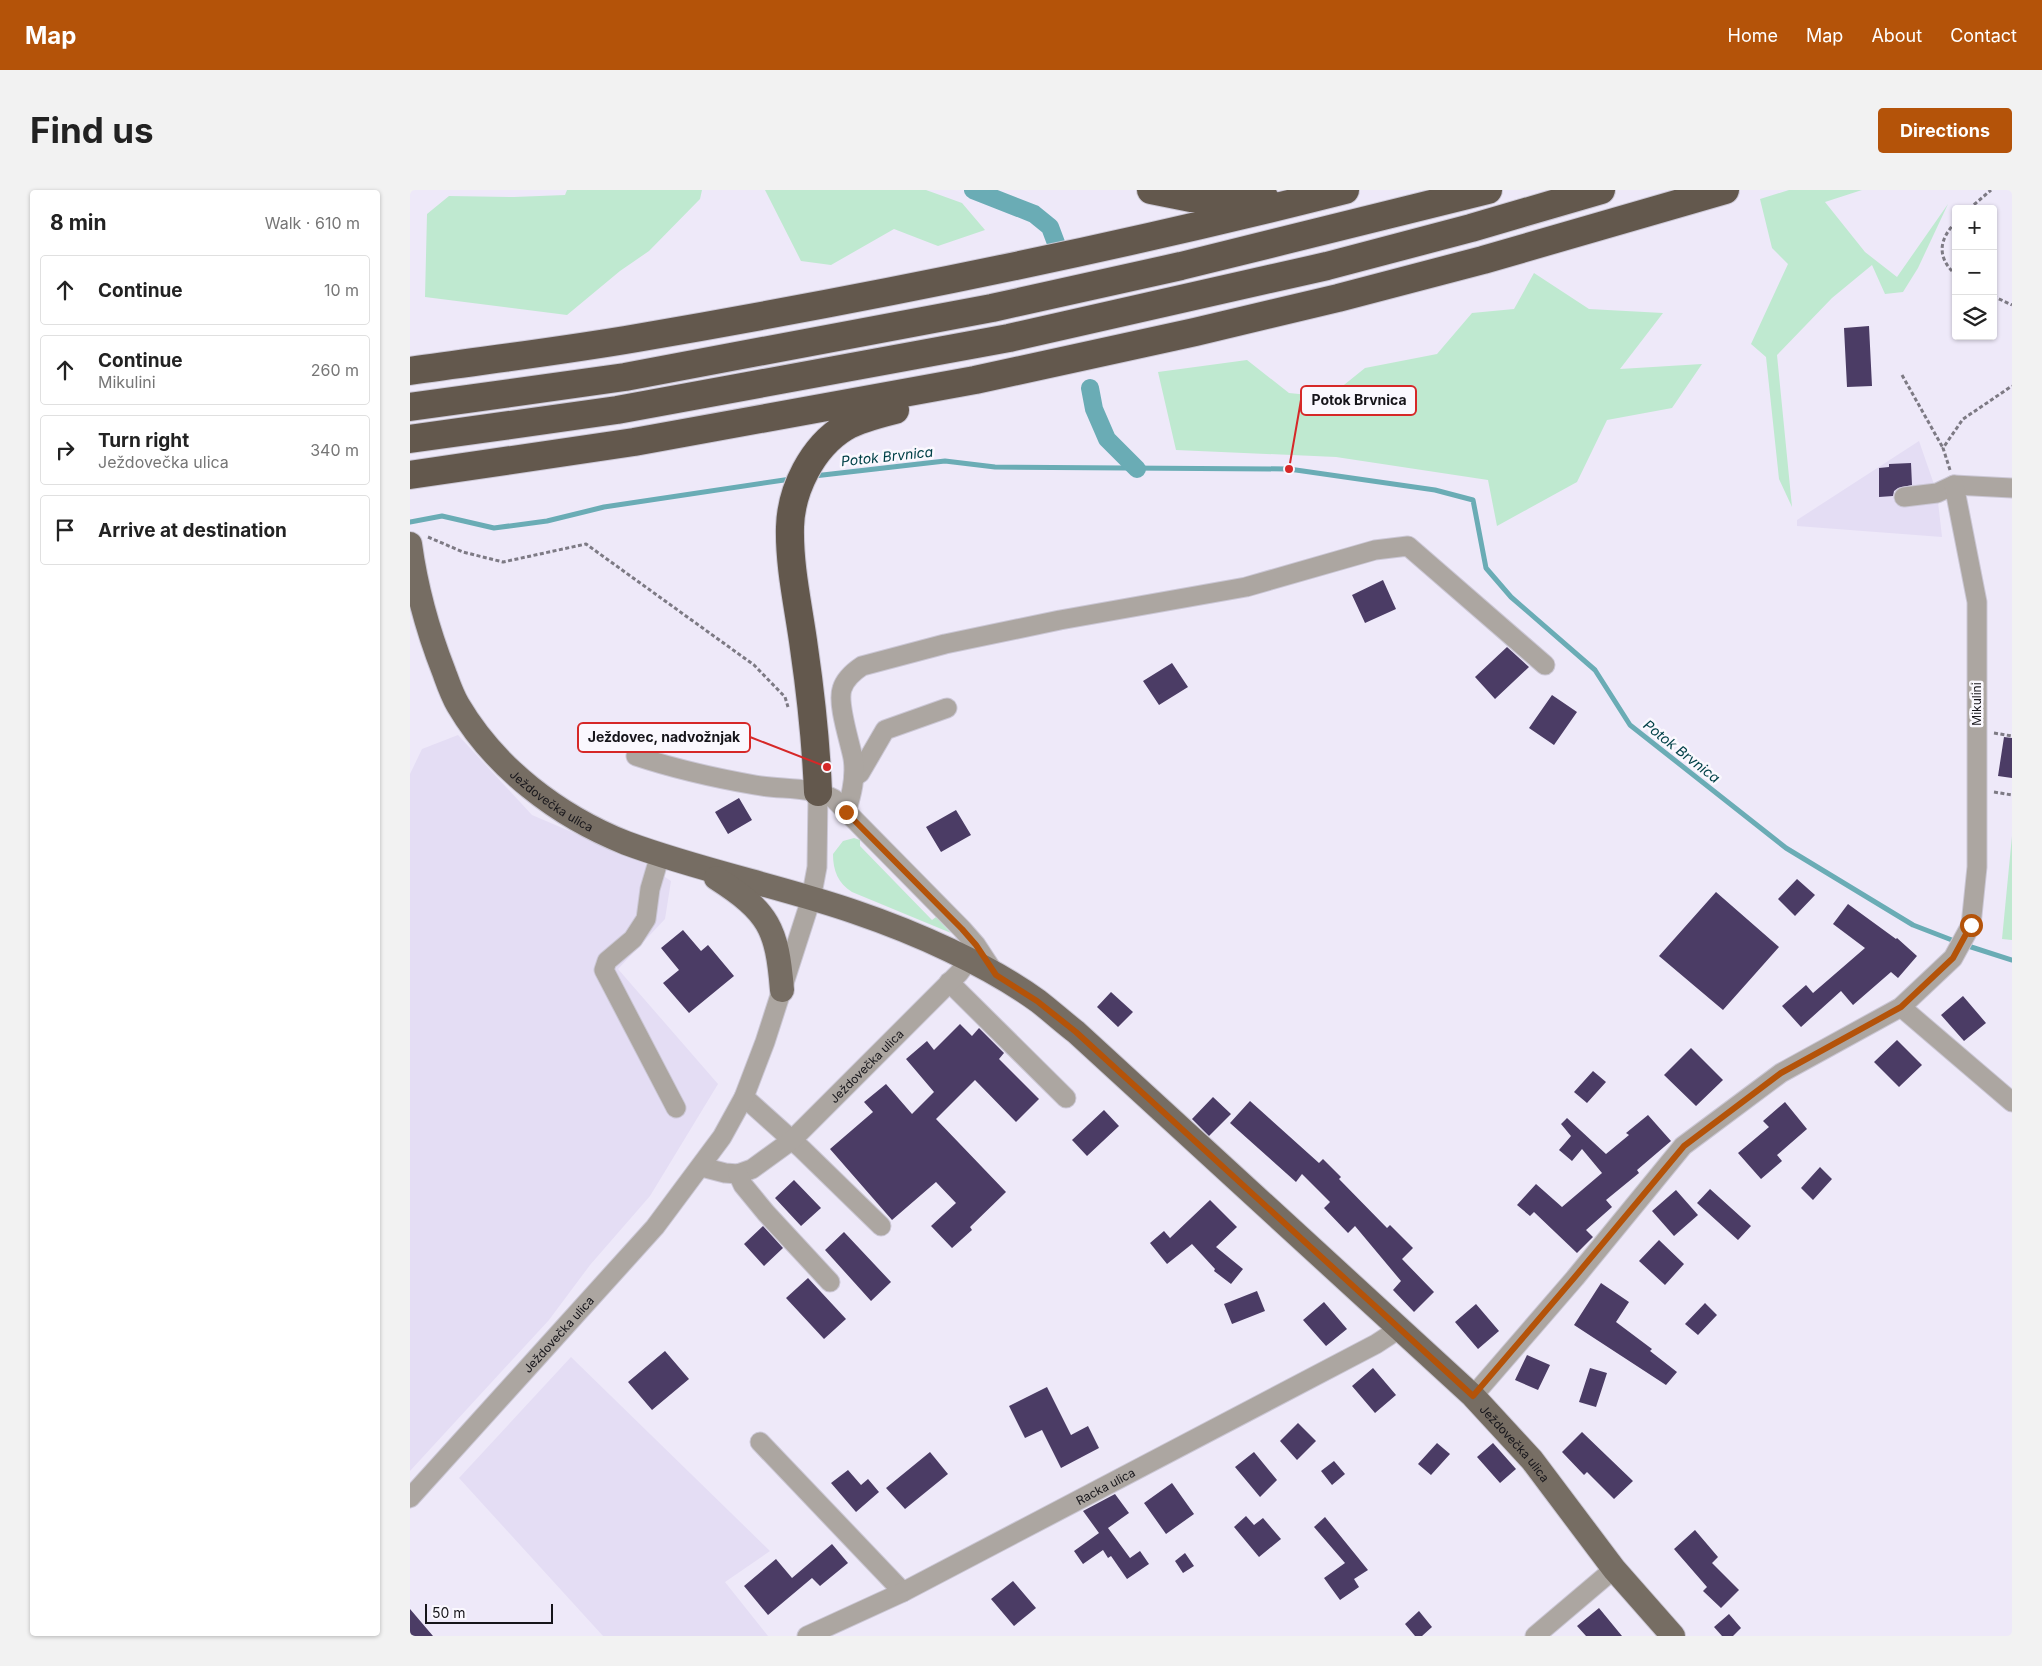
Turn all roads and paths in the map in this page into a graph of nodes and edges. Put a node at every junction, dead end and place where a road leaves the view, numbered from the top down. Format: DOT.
graph roads {
  1 [pos="1151,190"];
  2 [pos="1315,190"];
  3 [pos="1345,190"];
  4 [pos="1488,190"];
  5 [pos="1601,190"];
  6 [pos="1725,190"];
  7 [pos="1991,190"];
  8 [pos="1974,205"];
  9 [pos="1952,227"];
  10 [pos="1952,271"];
  11 [pos="1997,298"];
  12 [pos="2012,305"];
  13 [pos="410,371"];
  14 [pos="1902,375"];
  15 [pos="975,380"];
  16 [pos="2012,386"];
  17 [pos="410,407"];
  18 [pos="410,439"];
  19 [pos="1943,448"];
  20 [pos="410,475"];
  21 [pos="1954,485"];
  22 [pos="2012,488"];
  23 [pos="1904,497"];
  24 [pos="418,540"];
  25 [pos="1545,665"];
  26 [pos="947,708"];
  27 [pos="789,713"];
  28 [pos="636,756"];
  29 [pos="854,778"];
  30 [pos="818,792"];
  31 [pos="846,812"];
  32 [pos="660,855"];
  33 [pos="697,866"];
  34 [pos="811,899"];
  35 [pos="968,961"];
  36 [pos="996,975"];
  37 [pos="949,982"];
  38 [pos="782,990"];
  39 [pos="1901,1007"];
  40 [pos="744,1096"];
  41 [pos="1066,1098"];
  42 [pos="2012,1102"];
  43 [pos="676,1108"];
  44 [pos="792,1140"];
  45 [pos="702,1167"];
  46 [pos="738,1174"];
  47 [pos="880,1226"];
  48 [pos="830,1282"];
  49 [pos="1399,1328"];
  50 [pos="1473,1396"];
  51 [pos="760,1442"];
  52 [pos="410,1498"];
  53 [pos="1614,1569"];
  54 [pos="902,1592"];
  55 [pos="807,1636"];
  56 [pos="1534,1636"];
  57 [pos="1673,1636"];
  1 -- 2 [label="highway"];
  3 -- 13 [label="highway"];
  4 -- 17 [label="highway"];
  5 -- 18 [label="highway"];
  6 -- 15 [label="highway"];
  7 -- 8 [label="path"];
  9 -- 10 [label="path"];
  11 -- 12 [label="path"];
  14 -- 19 [label="path"];
  15 -- 20 [label="highway"];
  15 -- 30 [label="highway"];
  16 -- 19 [label="path"];
  19 -- 21 [label="path"];
  21 -- 22 [label="street"];
  21 -- 23 [label="street"];
  21 -- 39 [label="street, Mikulini"];
  24 -- 27 [label="path"];
  24 -- 32 [label="main road, Ježdovečka ulica"];
  25 -- 29 [label="street"];
  26 -- 29 [label="street"];
  28 -- 30 [label="street"];
  29 -- 31 [label="street"];
  30 -- 31 [label="street, Ježdovečka ulica"];
  30 -- 34 [label="street"];
  31 -- 36 [label="street, Ježdovečka ulica"];
  32 -- 33 [label="main road, Ježdovečka ulica"];
  32 -- 43 [label="street"];
  33 -- 34 [label="main road, Ježdovečka ulica"];
  33 -- 38 [label="main road"];
  34 -- 35 [label="main road, Ježdovečka ulica"];
  34 -- 38 [label="street, Ježdovečka ulica"];
  35 -- 36 [label="main road, Ježdovečka ulica"];
  35 -- 37 [label="street, Ježdovečka ulica"];
  36 -- 49 [label="main road, Ježdovečka ulica"];
  37 -- 41 [label="street"];
  37 -- 44 [label="street, Ježdovečka ulica"];
  38 -- 40 [label="street, Ježdovečka ulica"];
  39 -- 42 [label="street"];
  39 -- 50 [label="street"];
  40 -- 44 [label="street"];
  40 -- 45 [label="street, Ježdovečka ulica"];
  44 -- 46 [label="street, Ježdovečka ulica"];
  44 -- 47 [label="street"];
  45 -- 46 [label="street"];
  45 -- 52 [label="street, Ježdovečka ulica"];
  46 -- 48 [label="street"];
  49 -- 50 [label="main road, Ježdovečka ulica"];
  49 -- 54 [label="street, Racka ulica"];
  50 -- 53 [label="main road, Ježdovečka ulica"];
  51 -- 54 [label="street"];
  53 -- 56 [label="street"];
  53 -- 57 [label="main road, Ježdovečka ulica"];
  54 -- 55 [label="street, Racka ulica"];
}
